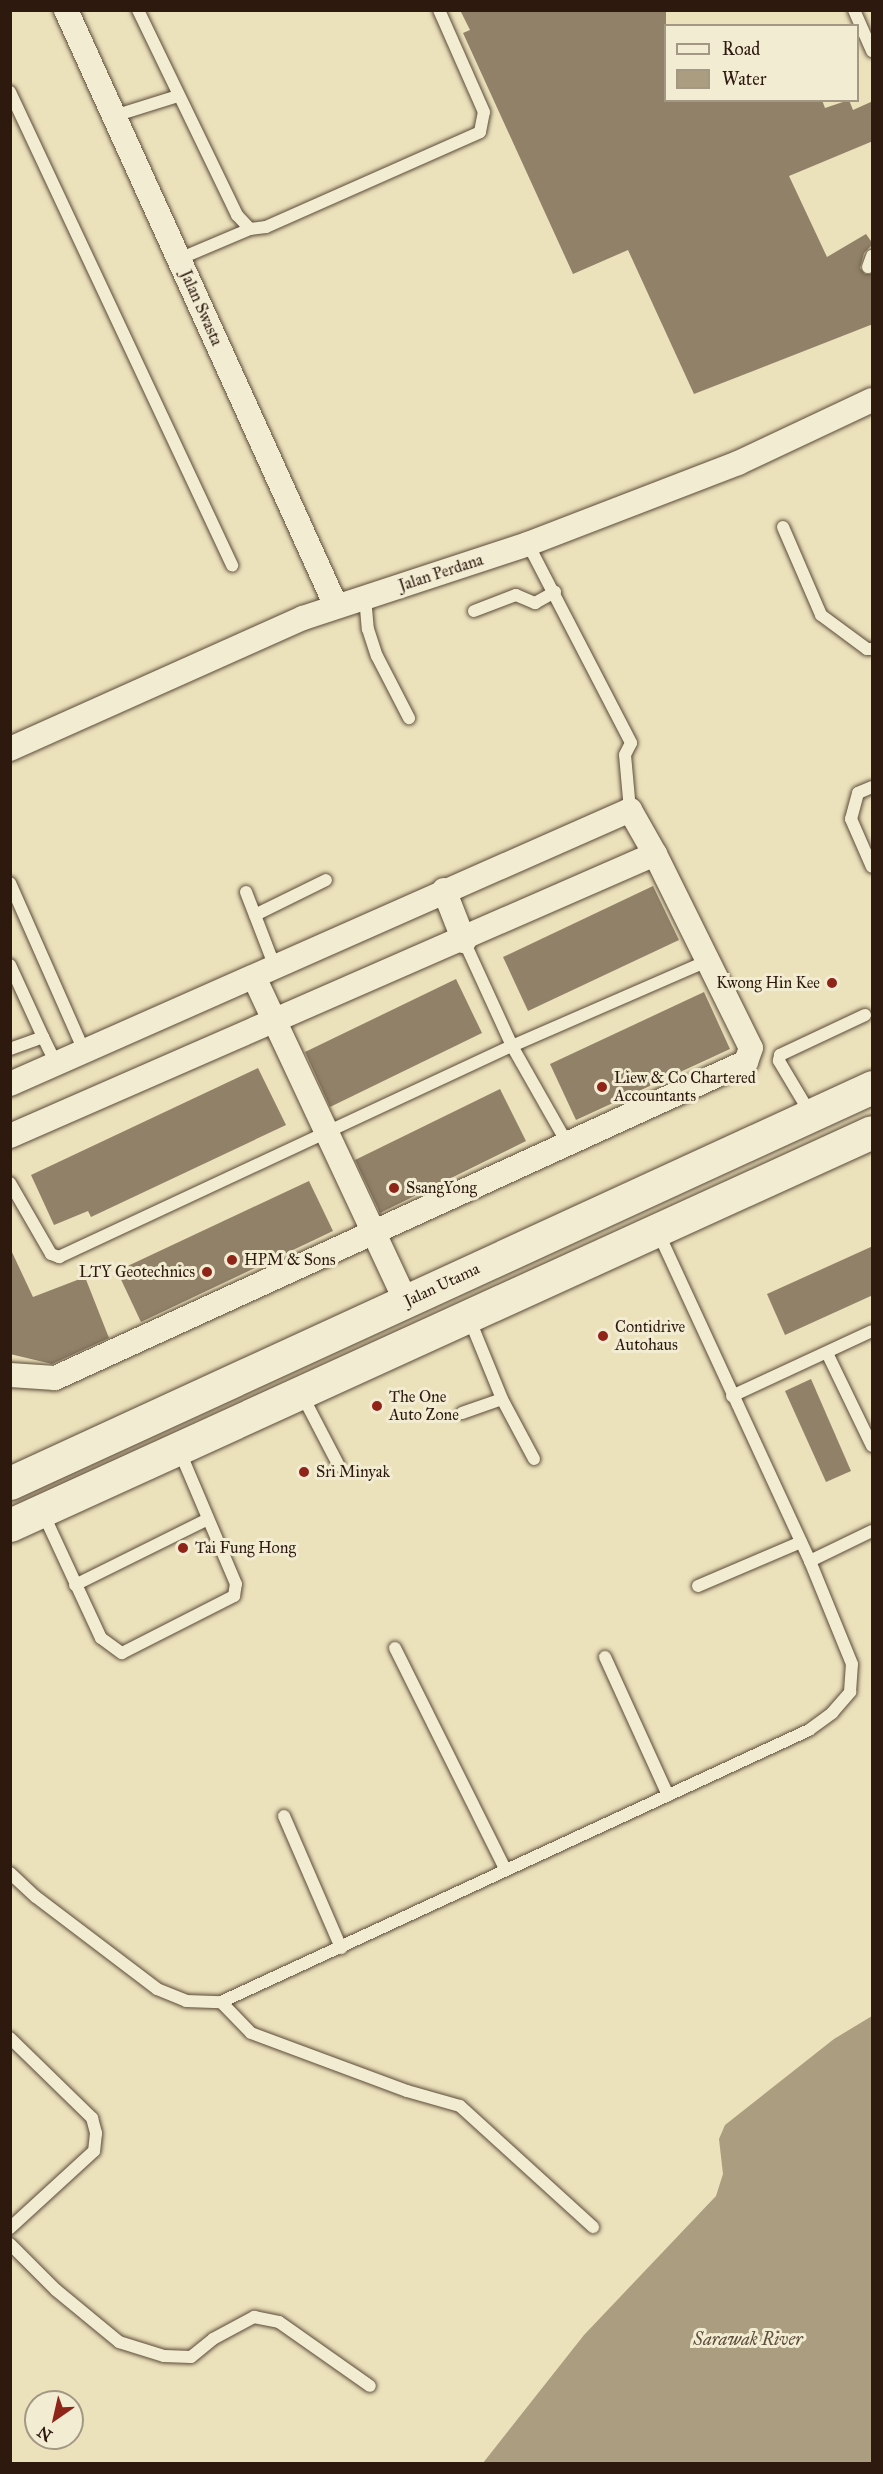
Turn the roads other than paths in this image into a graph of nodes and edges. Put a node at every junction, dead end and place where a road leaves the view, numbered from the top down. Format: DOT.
graph roads {
  1 [pos="66,10"];
  2 [pos="138,10"];
  3 [pos="440,10"];
  4 [pos="854,10"];
  5 [pos="869,35"];
  6 [pos="873,51"];
  7 [pos="10,92"];
  8 [pos="178,96"];
  9 [pos="114,116"];
  10 [pos="250,229"];
  11 [pos="179,259"];
  12 [pos="873,400"];
  13 [pos="783,527"];
  14 [pos="528,544"];
  15 [pos="232,565"];
  16 [pos="555,592"];
  17 [pos="365,597"];
  18 [pos="336,606"];
  19 [pos="474,611"];
  20 [pos="873,649"];
  21 [pos="409,718"];
  22 [pos="10,749"];
  23 [pos="873,787"];
  24 [pos="630,810"];
  25 [pos="655,854"];
  26 [pos="873,867"];
  27 [pos="326,880"];
  28 [pos="10,884"];
  29 [pos="444,890"];
  30 [pos="246,892"];
  31 [pos="255,915"];
  32 [pos="464,940"];
  33 [pos="710,960"];
  34 [pos="10,965"];
  35 [pos="264,972"];
  36 [pos="865,1016"];
  37 [pos="277,1021"];
  38 [pos="43,1037"];
  39 [pos="512,1046"];
  40 [pos="10,1049"];
  41 [pos="84,1051"];
  42 [pos="56,1064"];
  43 [pos="10,1084"];
  44 [pos="873,1087"];
  45 [pos="812,1115"];
  46 [pos="873,1132"];
  47 [pos="327,1135"];
  48 [pos="10,1136"];
  49 [pos="567,1143"];
  50 [pos="10,1183"];
  51 [pos="372,1231"];
  52 [pos="658,1232"];
  53 [pos="406,1302"];
  54 [pos="469,1318"];
  55 [pos="873,1331"];
  56 [pos="827,1353"];
  57 [pos="10,1375"];
  58 [pos="302,1393"];
  59 [pos="732,1396"];
  60 [pos="502,1399"];
  61 [pos="462,1413"];
  62 [pos="873,1446"];
  63 [pos="178,1449"];
  64 [pos="534,1459"];
  65 [pos="339,1466"];
  66 [pos="10,1483"];
  67 [pos="41,1510"];
  68 [pos="206,1520"];
  69 [pos="10,1525"];
  70 [pos="873,1531"];
  71 [pos="801,1542"];
  72 [pos="810,1561"];
  73 [pos="75,1585"];
  74 [pos="698,1586"];
  75 [pos="395,1648"];
  76 [pos="605,1657"];
  77 [pos="668,1796"];
  78 [pos="284,1816"];
  79 [pos="505,1869"];
  80 [pos="10,1873"];
  81 [pos="341,1948"];
  82 [pos="221,2002"];
  83 [pos="10,2038"];
  84 [pos="593,2227"];
  85 [pos="10,2228"];
  86 [pos="10,2244"];
  87 [pos="370,2386"];
  1 -- 9 [label="street, Jalan Swasta"];
  2 -- 8 [label="lane"];
  3 -- 10 [label="lane"];
  4 -- 5 [label="lane"];
  5 -- 6 [label="lane"];
  7 -- 15 [label="lane"];
  8 -- 9 [label="lane"];
  8 -- 10 [label="lane"];
  9 -- 11 [label="street, Jalan Swasta"];
  10 -- 11 [label="lane"];
  11 -- 18 [label="street, Jalan Swasta"];
  12 -- 14 [label="street, Jalan Perdana"];
  13 -- 20 [label="lane"];
  14 -- 16 [label="lane"];
  14 -- 17 [label="street, Jalan Perdana"];
  16 -- 19 [label="lane"];
  16 -- 24 [label="lane"];
  17 -- 18 [label="street, Jalan Perdana"];
  17 -- 21 [label="lane"];
  18 -- 22 [label="street, Jalan Perdana"];
  23 -- 26 [label="lane"];
  24 -- 25 [label="street"];
  24 -- 29 [label="street"];
  25 -- 32 [label="street"];
  25 -- 33 [label="street"];
  27 -- 31 [label="lane"];
  28 -- 41 [label="lane"];
  29 -- 32 [label="street"];
  29 -- 35 [label="street"];
  30 -- 31 [label="lane"];
  31 -- 35 [label="lane"];
  32 -- 37 [label="street"];
  32 -- 39 [label="lane"];
  33 -- 39 [label="lane"];
  33 -- 49 [label="street"];
  34 -- 38 [label="lane"];
  35 -- 37 [label="street"];
  35 -- 41 [label="street"];
  36 -- 45 [label="lane"];
  37 -- 47 [label="street"];
  37 -- 48 [label="street"];
  38 -- 40 [label="lane"];
  38 -- 42 [label="lane"];
  39 -- 47 [label="lane"];
  39 -- 49 [label="lane"];
  41 -- 42 [label="street"];
  42 -- 43 [label="street"];
  44 -- 45 [label="main road, Jalan Utama"];
  45 -- 53 [label="main road, Jalan Utama"];
  46 -- 52 [label="main road"];
  47 -- 50 [label="lane"];
  47 -- 51 [label="street"];
  49 -- 51 [label="street"];
  51 -- 53 [label="street"];
  51 -- 57 [label="street"];
  52 -- 54 [label="main road"];
  52 -- 59 [label="lane"];
  53 -- 66 [label="main road, Jalan Utama"];
  54 -- 58 [label="main road"];
  54 -- 60 [label="lane"];
  55 -- 56 [label="lane"];
  56 -- 59 [label="lane"];
  56 -- 62 [label="lane"];
  58 -- 63 [label="main road"];
  58 -- 65 [label="lane"];
  59 -- 71 [label="lane"];
  60 -- 61 [label="lane"];
  60 -- 64 [label="lane"];
  63 -- 67 [label="main road"];
  63 -- 68 [label="lane"];
  67 -- 69 [label="main road"];
  67 -- 73 [label="lane"];
  68 -- 73 [label="lane"];
  68 -- 73 [label="lane"];
  70 -- 72 [label="lane"];
  71 -- 72 [label="lane"];
  71 -- 74 [label="lane"];
  72 -- 77 [label="lane"];
  75 -- 79 [label="lane"];
  76 -- 77 [label="lane"];
  77 -- 79 [label="lane"];
  78 -- 81 [label="lane"];
  79 -- 81 [label="lane"];
  80 -- 82 [label="lane"];
  81 -- 82 [label="lane"];
  82 -- 84 [label="lane"];
  83 -- 85 [label="lane"];
  86 -- 87 [label="lane"];
}
